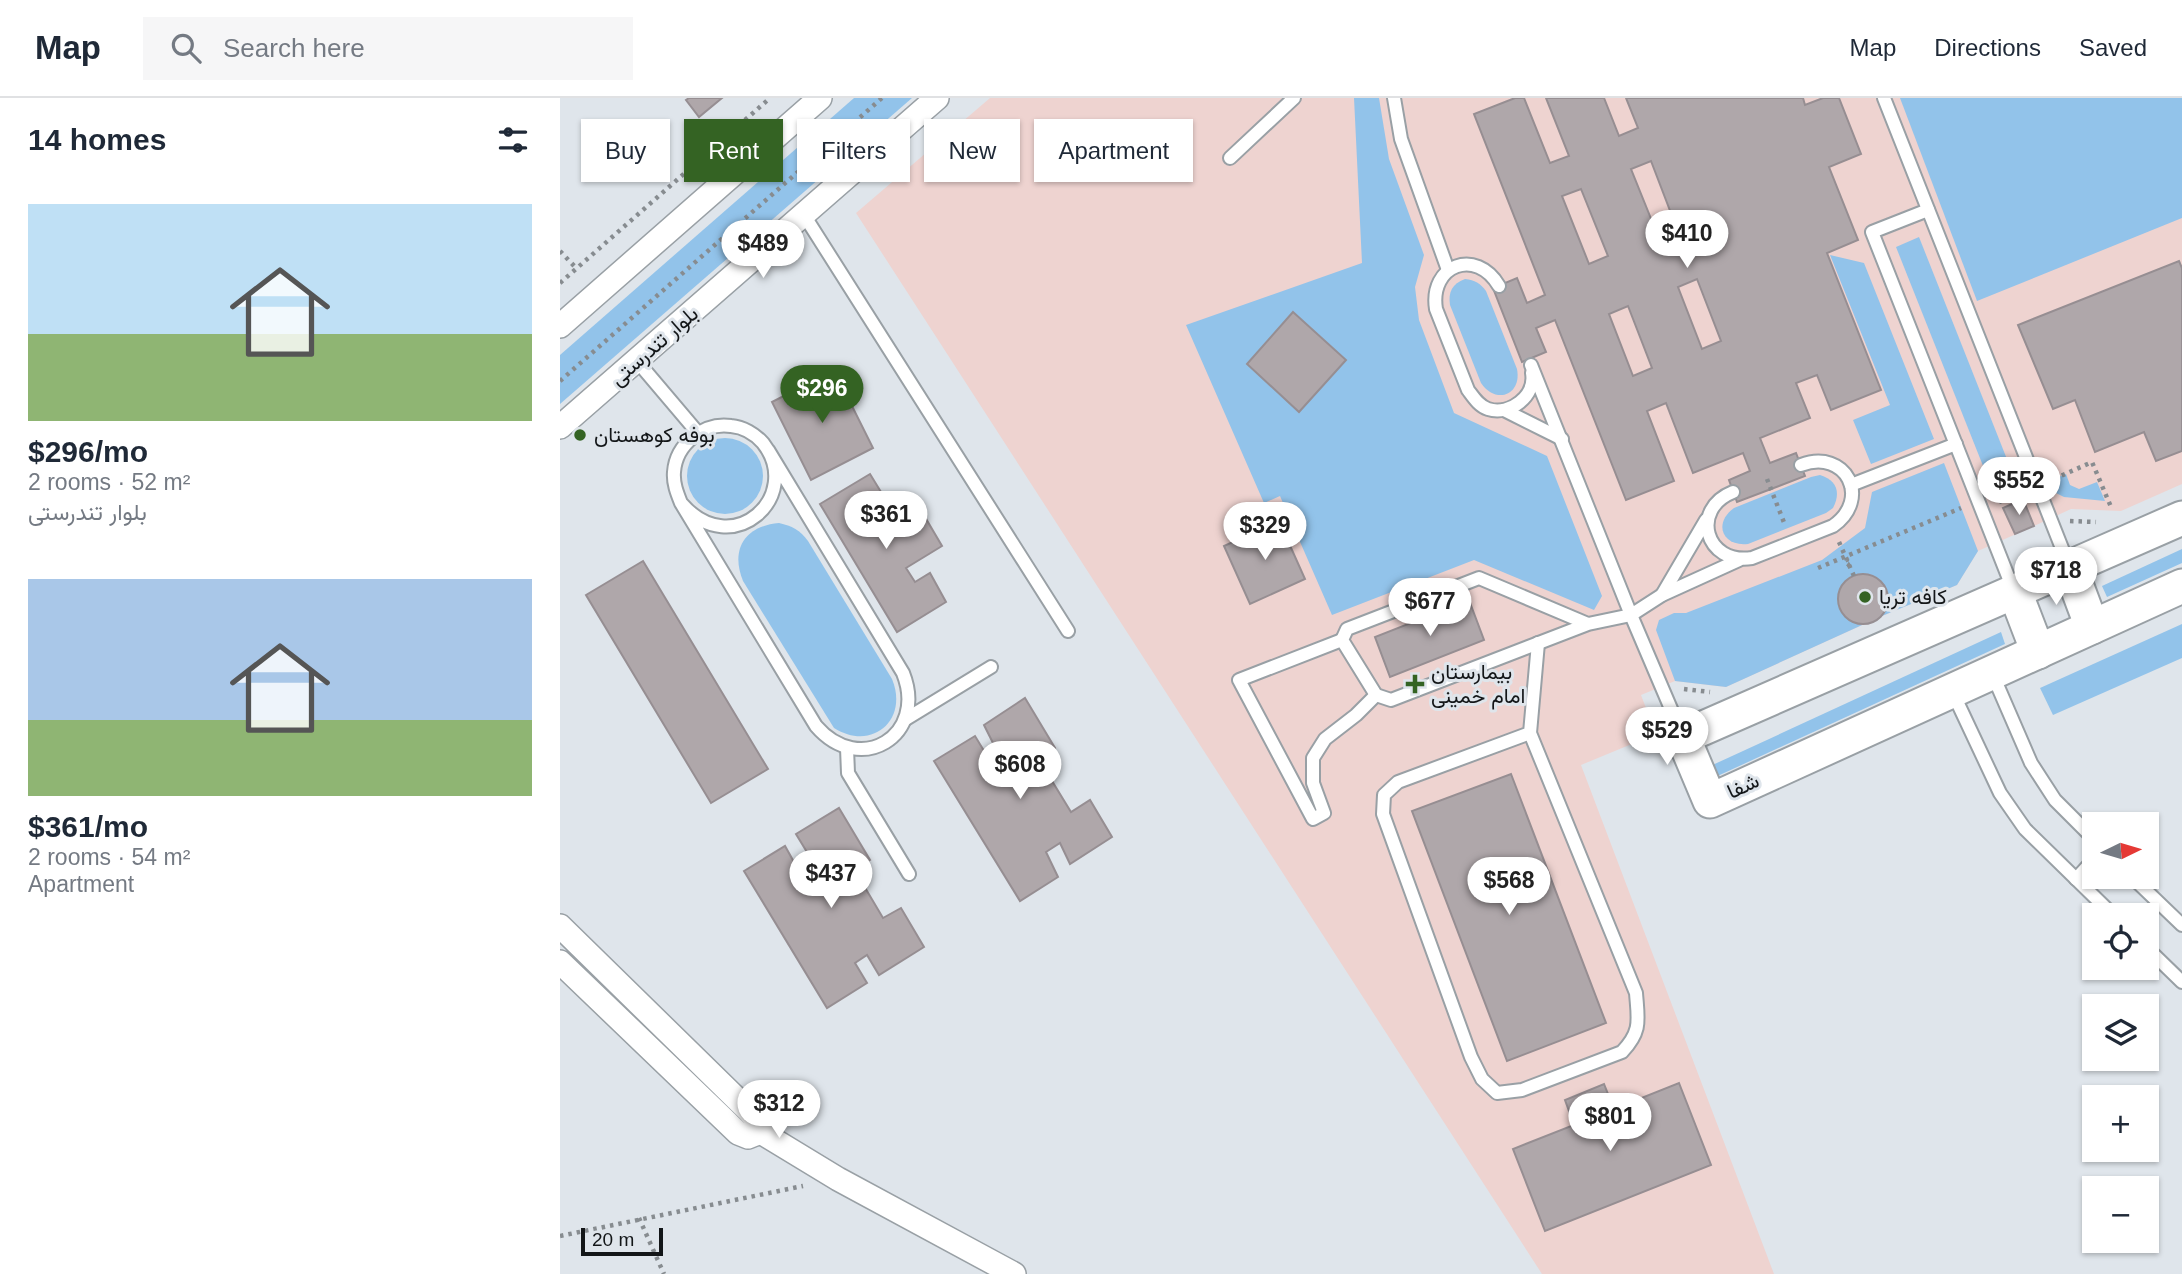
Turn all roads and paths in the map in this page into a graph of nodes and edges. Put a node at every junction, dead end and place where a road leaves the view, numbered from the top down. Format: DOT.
graph roads {
  1 [pos="770,98"];
  2 [pos="820,98"];
  3 [pos="882,98"];
  4 [pos="937,98"];
  5 [pos="1294,98"];
  6 [pos="1394,98"];
  7 [pos="1884,98"];
  8 [pos="1230,158"];
  9 [pos="1928,210"];
  10 [pos="804,215"];
  11 [pos="1448,270"];
  12 [pos="560,283"];
  13 [pos="1499,286"];
  14 [pos="560,326"];
  15 [pos="637,361"];
  16 [pos="560,381"];
  17 [pos="1504,410"];
  18 [pos="560,427"];
  19 [pos="698,433"];
  20 [pos="1562,439"];
  21 [pos="1956,444"];
  22 [pos="768,450"];
  23 [pos="1801,465"];
  24 [pos="2066,474"];
  25 [pos="1767,479"];
  26 [pos="1851,485"];
  27 [pos="2037,486"];
  28 [pos="1733,492"];
  29 [pos="681,503"];
  30 [pos="1980,505"];
  31 [pos="2111,507"];
  32 [pos="1709,516"];
  33 [pos="2182,518"];
  34 [pos="1792,542"];
  35 [pos="1739,560"];
  36 [pos="1849,565"];
  37 [pos="1818,568"];
  38 [pos="2070,568"];
  39 [pos="1854,576"];
  40 [pos="2182,586"];
  41 [pos="2015,592"];
  42 [pos="1662,596"];
  43 [pos="1631,615"];
  44 [pos="1588,624"];
  45 [pos="2092,627"];
  46 [pos="1068,631"];
  47 [pos="1342,640"];
  48 [pos="1538,643"];
  49 [pos="2038,652"];
  50 [pos="991,667"];
  51 [pos="1991,671"];
  52 [pos="1952,690"];
  53 [pos="1376,695"];
  54 [pos="906,719"];
  55 [pos="1530,733"];
  56 [pos="1683,737"];
  57 [pos="847,748"];
  58 [pos="2082,827"];
  59 [pos="2082,872"];
  60 [pos="909,873"];
  61 [pos="2076,879"];
  62 [pos="2144,889"];
  63 [pos="2101,903"];
  64 [pos="2182,925"];
  65 [pos="560,926"];
  66 [pos="2159,960"];
  67 [pos="560,962"];
  68 [pos="2182,982"];
  69 [pos="759,1131"];
  70 [pos="838,1179"];
  71 [pos="639,1218"];
  72 [pos="560,1236"];
  73 [pos="664,1274"];
  74 [pos="1014,1274"];
  1 -- 12 [label="path"];
  2 -- 14 [label="street"];
  3 -- 16 [label="path"];
  4 -- 10 [label="street, بلوار تندرستی"];
  5 -- 8 [label="lane"];
  6 -- 11 [label="lane"];
  7 -- 9 [label="lane"];
  9 -- 21 [label="lane"];
  9 -- 27 [label="lane"];
  10 -- 15 [label="street, بلوار تندرستی"];
  10 -- 46 [label="lane"];
  11 -- 13 [label="lane"];
  11 -- 17 [label="lane"];
  15 -- 18 [label="street, بلوار تندرستی"];
  15 -- 19 [label="lane"];
  17 -- 20 [label="lane"];
  17 -- 20 [label="lane"];
  19 -- 22 [label="lane"];
  19 -- 29 [label="lane"];
  20 -- 43 [label="lane"];
  21 -- 26 [label="lane"];
  21 -- 30 [label="lane"];
  22 -- 29 [label="lane"];
  22 -- 54 [label="lane"];
  23 -- 26 [label="lane"];
  24 -- 31 [label="path"];
  25 -- 34 [label="path"];
  26 -- 34 [label="lane"];
  27 -- 30 [label="path"];
  27 -- 38 [label="lane"];
  28 -- 32 [label="lane"];
  29 -- 57 [label="lane"];
  30 -- 37 [label="path"];
  30 -- 41 [label="lane"];
  32 -- 35 [label="lane"];
  32 -- 42 [label="lane"];
  33 -- 38 [label="street"];
  34 -- 35 [label="lane"];
  35 -- 42 [label="lane"];
  36 -- 39 [label="path"];
  38 -- 41 [label="street"];
  38 -- 45 [label="street"];
  40 -- 45 [label="street, شفا"];
  41 -- 49 [label="street"];
  41 -- 56 [label="street"];
  42 -- 43 [label="lane"];
  43 -- 44 [label="lane"];
  43 -- 56 [label="lane"];
  44 -- 47 [label="lane"];
  44 -- 48 [label="lane"];
  45 -- 49 [label="street, شفا"];
  47 -- 53 [label="lane"];
  47 -- 53 [label="lane"];
  48 -- 53 [label="lane"];
  48 -- 55 [label="lane"];
  49 -- 51 [label="street, شفا"];
  50 -- 54 [label="lane"];
  51 -- 52 [label="street, شفا"];
  51 -- 58 [label="lane"];
  52 -- 56 [label="street, شفا"];
  52 -- 61 [label="lane"];
  54 -- 57 [label="lane"];
  55 -- 55 [label="lane"];
  57 -- 60 [label="lane"];
  59 -- 61 [label="lane"];
  61 -- 63 [label="lane"];
  62 -- 64 [label="lane"];
  65 -- 69 [label="street"];
  66 -- 68 [label="lane"];
  67 -- 69 [label="street"];
  69 -- 70 [label="street"];
  70 -- 71 [label="path"];
  70 -- 74 [label="street"];
  71 -- 72 [label="path"];
  71 -- 73 [label="path"];
}
